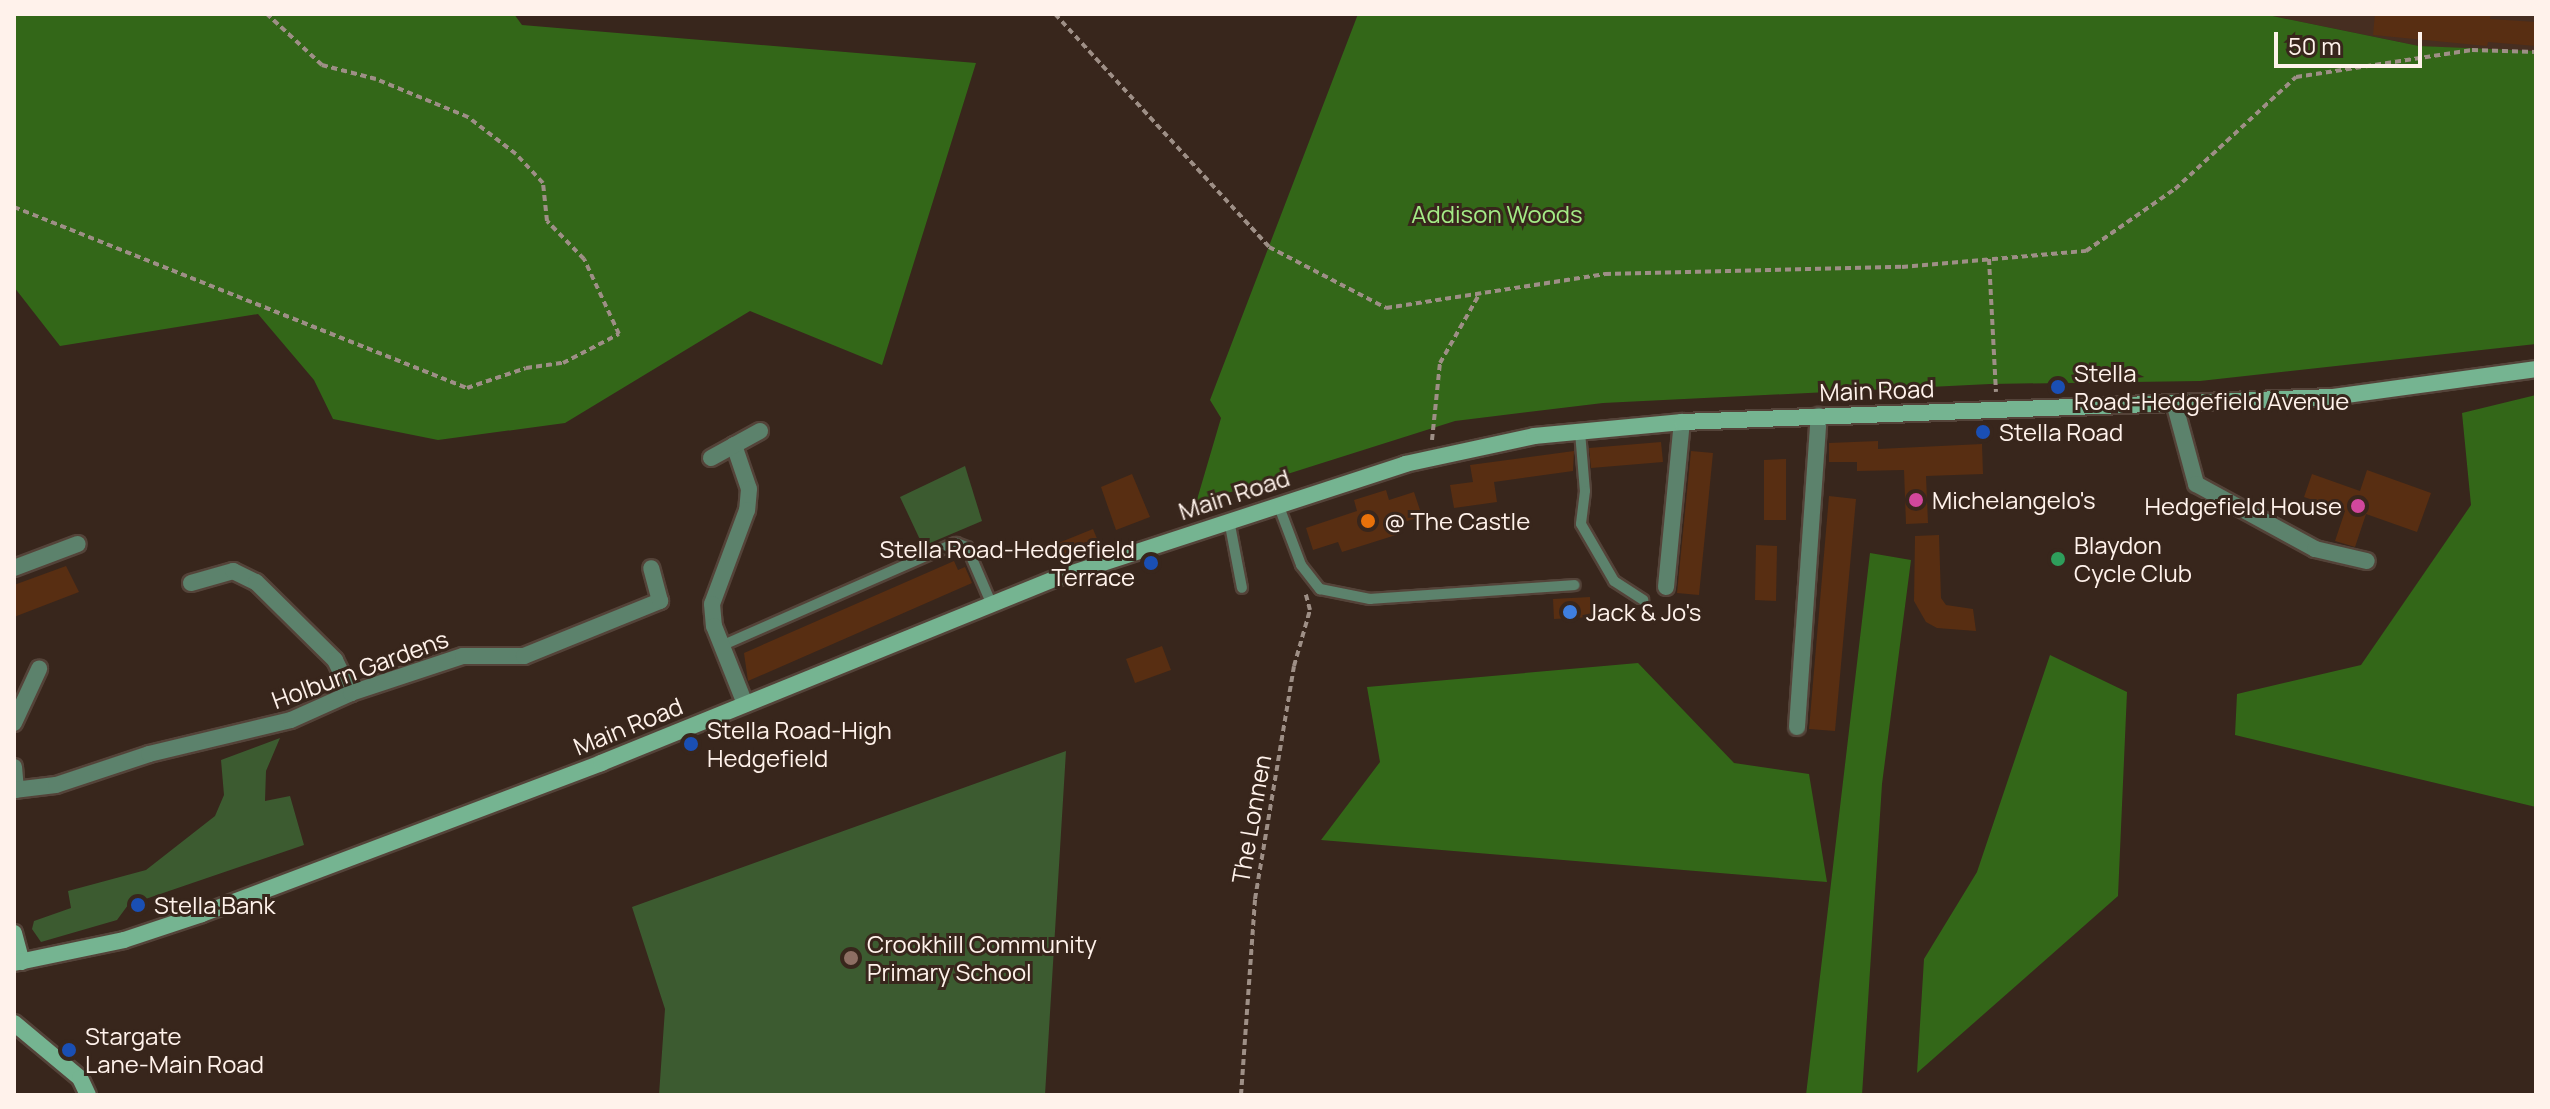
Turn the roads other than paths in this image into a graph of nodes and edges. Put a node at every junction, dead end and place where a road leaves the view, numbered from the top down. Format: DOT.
graph roads {
  1 [pos="2536,369"];
  2 [pos="2175,406"];
  3 [pos="1819,416"];
  4 [pos="1682,422"];
  5 [pos="760,431"];
  6 [pos="1580,432"];
  7 [pos="734,445"];
  8 [pos="711,458"];
  9 [pos="1278,504"];
  10 [pos="1229,520"];
  11 [pos="78,544"];
  12 [pos="2367,561"];
  13 [pos="14,568"];
  14 [pos="651,568"];
  15 [pos="191,583"];
  16 [pos="1575,585"];
  17 [pos="1666,587"];
  18 [pos="1242,588"];
  19 [pos="1643,600"];
  20 [pos="992,605"];
  21 [pos="721,646"];
  22 [pos="39,669"];
  23 [pos="351,693"];
  24 [pos="745,704"];
  25 [pos="14,723"];
  26 [pos="1797,727"];
  27 [pos="14,767"];
  28 [pos="15,790"];
  29 [pos="14,933"];
  30 [pos="18,963"];
  31 [pos="14,1023"];
  32 [pos="88,1095"];
  1 -- 2 [label="main road, Main Road"];
  2 -- 3 [label="main road, Main Road"];
  2 -- 12 [label="street"];
  3 -- 4 [label="main road, Main Road"];
  3 -- 26 [label="street"];
  4 -- 6 [label="main road, Main Road"];
  4 -- 17 [label="street"];
  5 -- 7 [label="street"];
  6 -- 9 [label="main road, Main Road"];
  6 -- 19 [label="lane"];
  7 -- 8 [label="street"];
  7 -- 21 [label="street"];
  9 -- 10 [label="main road, Main Road"];
  9 -- 16 [label="lane"];
  10 -- 18 [label="lane"];
  10 -- 20 [label="main road, Main Road"];
  11 -- 13 [label="street"];
  14 -- 23 [label="street, Holburn Gardens"];
  15 -- 23 [label="street"];
  20 -- 21 [label="lane"];
  20 -- 24 [label="main road, Main Road"];
  21 -- 24 [label="street"];
  22 -- 25 [label="street"];
  23 -- 28 [label="street, Holburn Gardens"];
  24 -- 30 [label="main road, Main Road"];
  27 -- 28 [label="street"];
  29 -- 30 [label="main road"];
  31 -- 32 [label="main road"];
}
